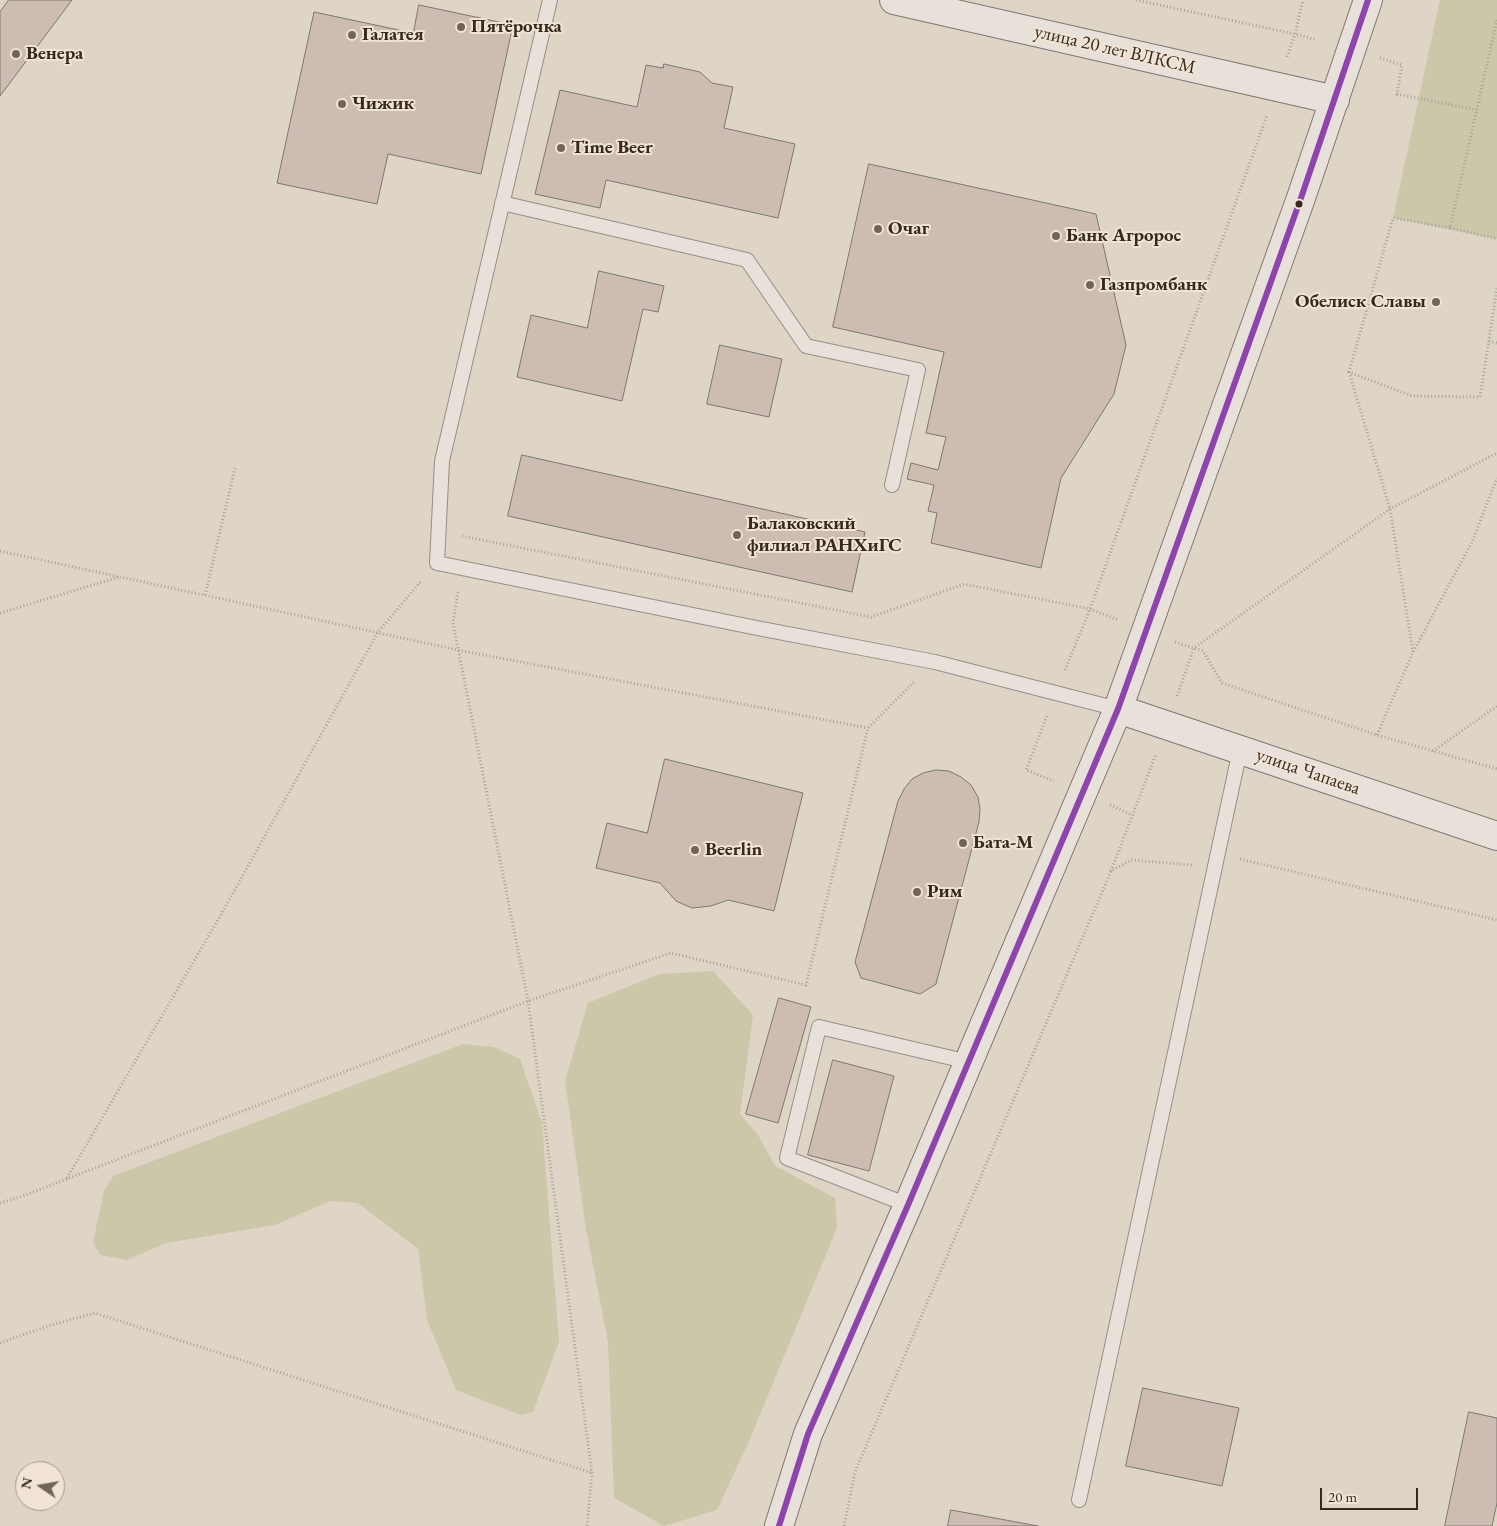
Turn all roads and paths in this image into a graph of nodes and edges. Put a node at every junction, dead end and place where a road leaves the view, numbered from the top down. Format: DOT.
graph roads {
  1 [pos="550,0"];
  2 [pos="894,0"];
  3 [pos="1136,0"];
  4 [pos="1303,0"];
  5 [pos="1368,0"];
  6 [pos="1497,20"];
  7 [pos="1295,34"];
  8 [pos="1317,40"];
  9 [pos="1377,58"];
  10 [pos="1286,59"];
  11 [pos="1335,100"];
  12 [pos="1270,107"];
  13 [pos="1476,110"];
  14 [pos="502,203"];
  15 [pos="1450,228"];
  16 [pos="1497,239"];
  17 [pos="1497,288"];
  18 [pos="1489,341"];
  19 [pos="1497,343"];
  20 [pos="1349,372"];
  21 [pos="1497,453"];
  22 [pos="235,468"];
  23 [pos="1497,478"];
  24 [pos="892,486"];
  25 [pos="1390,509"];
  26 [pos="439,531"];
  27 [pos="0,550"];
  28 [pos="437,563"];
  29 [pos="462,568"];
  30 [pos="121,576"];
  31 [pos="205,595"];
  32 [pos="0,613"];
  33 [pos="378,632"];
  34 [pos="1179,643"];
  35 [pos="1194,648"];
  36 [pos="458,650"];
  37 [pos="1413,652"];
  38 [pos="935,662"];
  39 [pos="1497,706"];
  40 [pos="1118,709"];
  41 [pos="1167,725"];
  42 [pos="868,728"];
  43 [pos="1376,735"];
  44 [pos="1240,750"];
  45 [pos="1433,751"];
  46 [pos="1497,769"];
  47 [pos="1497,836"];
  48 [pos="1218,854"];
  49 [pos="1111,871"];
  50 [pos="1497,920"];
  51 [pos="528,1001"];
  52 [pos="969,1062"];
  53 [pos="67,1179"];
  54 [pos="0,1203"];
  55 [pos="908,1205"];
  56 [pos="0,1343"];
  57 [pos="592,1473"];
  58 [pos="1079,1500"];
  59 [pos="587,1526"];
  60 [pos="779,1526"];
  61 [pos="844,1526"];
  1 -- 14 [label="lane"];
  2 -- 11 [label="main road, улица 20 лет ВЛКСМ"];
  3 -- 7 [label="path"];
  4 -- 7 [label="path"];
  5 -- 11 [label="main road"];
  6 -- 13 [label="path"];
  7 -- 8 [label="path"];
  7 -- 10 [label="path"];
  9 -- 13 [label="path"];
  11 -- 40 [label="main road"];
  12 -- 26 [label="path"];
  13 -- 15 [label="path"];
  14 -- 24 [label="lane"];
  14 -- 26 [label="lane"];
  15 -- 16 [label="path"];
  15 -- 20 [label="path"];
  17 -- 18 [label="path"];
  18 -- 19 [label="path"];
  18 -- 20 [label="path"];
  20 -- 25 [label="path"];
  21 -- 25 [label="path"];
  22 -- 31 [label="path"];
  23 -- 37 [label="path"];
  25 -- 35 [label="path"];
  25 -- 37 [label="path"];
  26 -- 28 [label="lane"];
  27 -- 30 [label="path"];
  28 -- 29 [label="lane"];
  28 -- 33 [label="path"];
  29 -- 36 [label="path"];
  29 -- 38 [label="lane"];
  30 -- 31 [label="path"];
  30 -- 32 [label="path"];
  31 -- 33 [label="path"];
  33 -- 36 [label="path"];
  33 -- 53 [label="path"];
  34 -- 35 [label="path"];
  35 -- 41 [label="path"];
  35 -- 43 [label="path"];
  36 -- 42 [label="path"];
  36 -- 51 [label="path"];
  37 -- 43 [label="path"];
  38 -- 40 [label="lane"];
  38 -- 42 [label="path"];
  39 -- 45 [label="path"];
  40 -- 41 [label="main road, улица Чапаева"];
  40 -- 52 [label="main road"];
  41 -- 44 [label="main road, улица Чапаева"];
  41 -- 49 [label="path"];
  42 -- 51 [label="path"];
  43 -- 45 [label="path"];
  44 -- 47 [label="main road, улица Чапаева"];
  44 -- 48 [label="lane"];
  45 -- 46 [label="path"];
  48 -- 49 [label="path"];
  48 -- 50 [label="path"];
  48 -- 58 [label="lane"];
  49 -- 61 [label="path"];
  51 -- 53 [label="path"];
  51 -- 57 [label="path"];
  52 -- 55 [label="main road"];
  52 -- 55 [label="lane"];
  53 -- 54 [label="path"];
  55 -- 60 [label="main road"];
  56 -- 57 [label="path"];
  57 -- 59 [label="path"];
}
